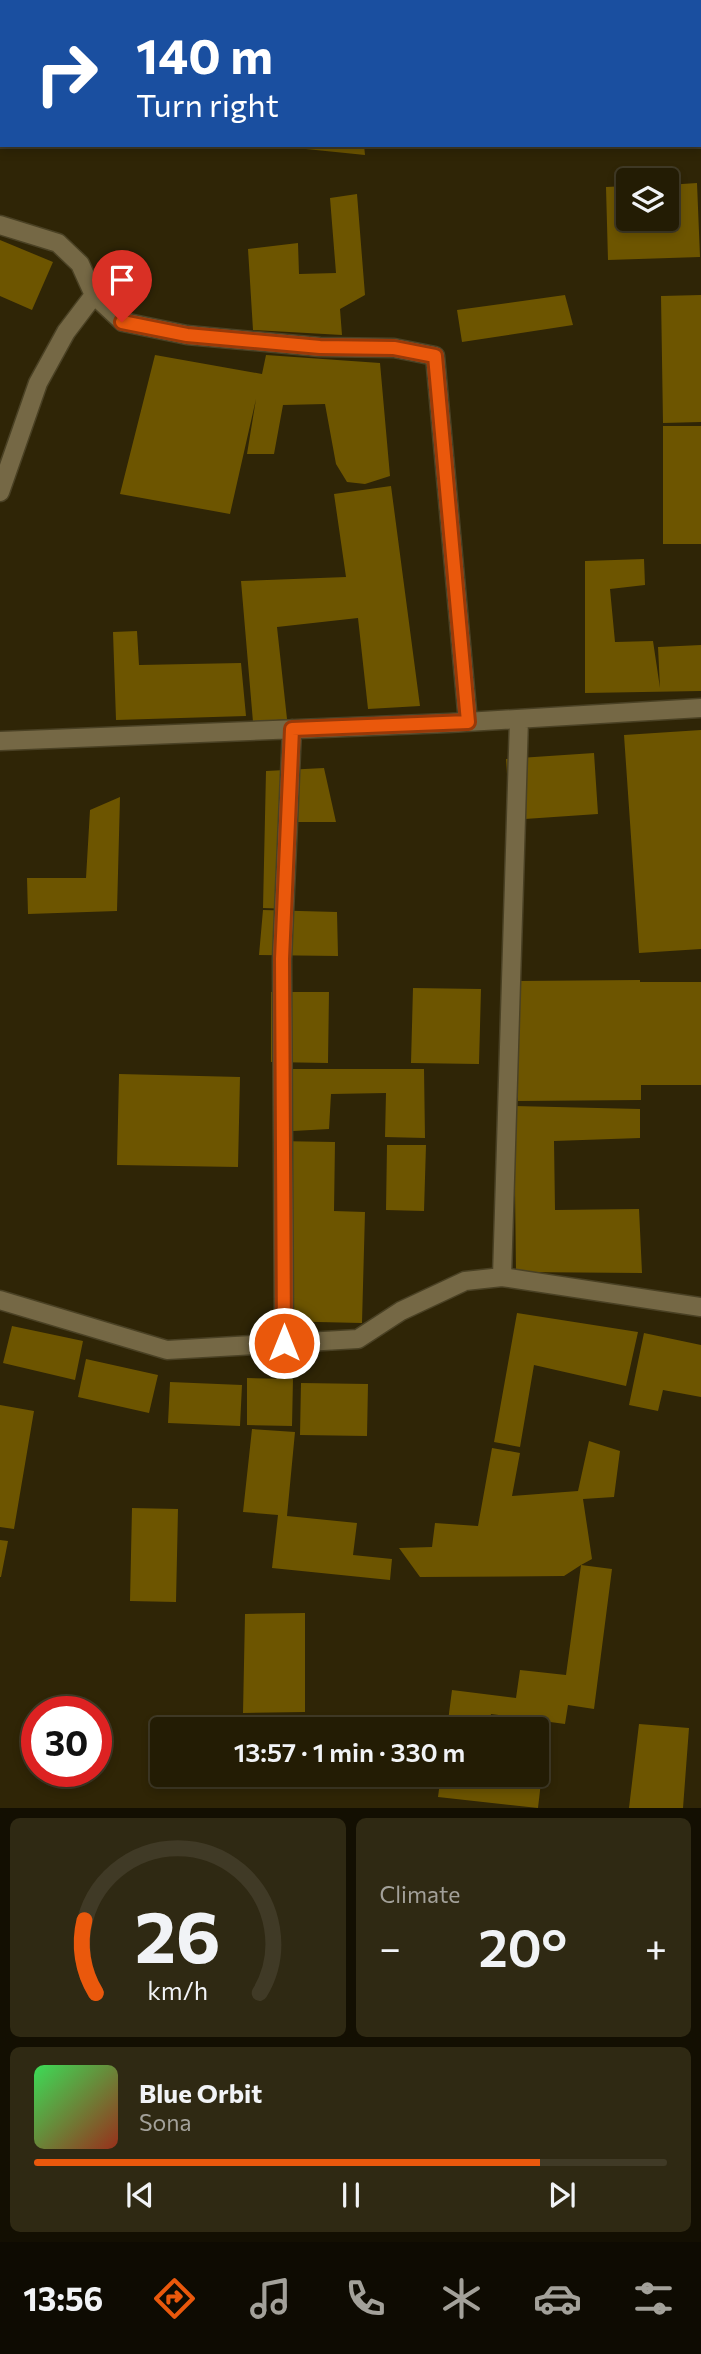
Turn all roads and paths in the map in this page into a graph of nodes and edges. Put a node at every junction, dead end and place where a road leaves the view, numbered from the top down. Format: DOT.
graph roads {
  1 [pos="0,225"];
  2 [pos="94,295"];
  3 [pos="0,492"];
  4 [pos="701,708"];
  5 [pos="519,719"];
  6 [pos="468,722"];
  7 [pos="292,729"];
  8 [pos="0,741"];
  9 [pos="502,1276"];
  10 [pos="0,1300"];
  11 [pos="701,1307"];
  12 [pos="284,1343"];
  1 -- 2 [label="street"];
  2 -- 3 [label="street"];
  2 -- 6 [label="street"];
  4 -- 5 [label="street"];
  5 -- 6 [label="street"];
  5 -- 9 [label="street"];
  6 -- 7 [label="street"];
  7 -- 8 [label="street"];
  7 -- 12 [label="street"];
  9 -- 11 [label="street"];
  9 -- 12 [label="street"];
  10 -- 12 [label="street"];
}
